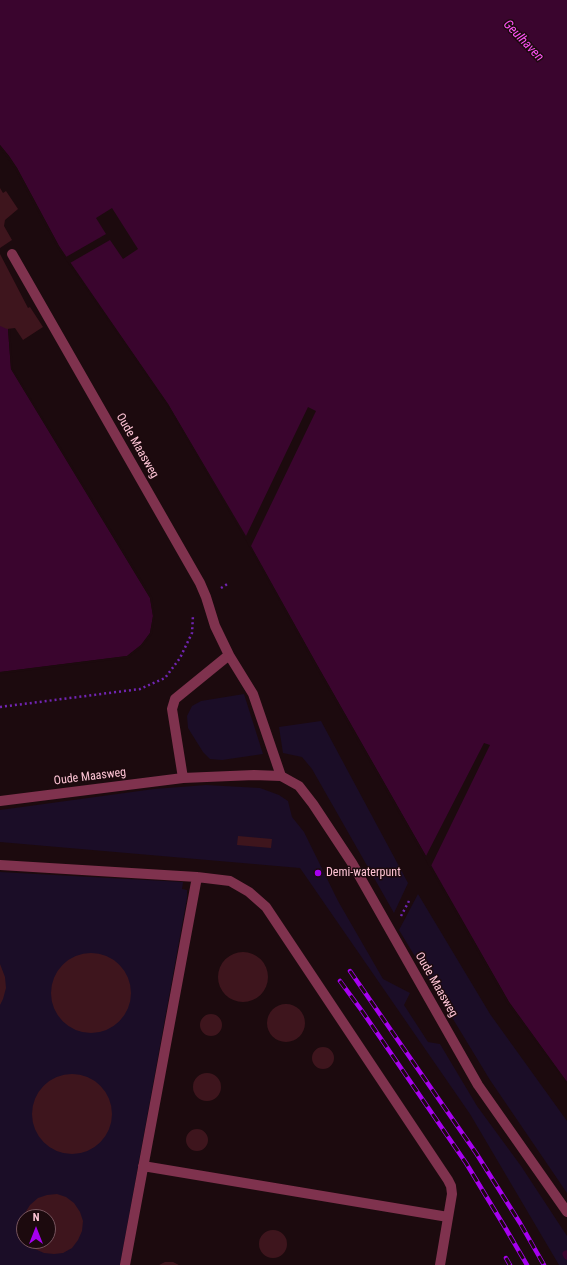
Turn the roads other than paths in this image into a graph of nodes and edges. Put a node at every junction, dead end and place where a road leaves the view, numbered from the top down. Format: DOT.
graph roads {
  1 [pos="12,254"];
  2 [pos="229,655"];
  3 [pos="281,776"];
  4 [pos="183,778"];
  5 [pos="0,801"];
  6 [pos="0,865"];
  7 [pos="197,877"];
  8 [pos="143,1166"];
  9 [pos="567,1212"];
  10 [pos="448,1216"];
  11 [pos="125,1265"];
  12 [pos="440,1265"];
  1 -- 2 [label="street, Oude Maasweg"];
  2 -- 3 [label="street, Oude Maasweg"];
  2 -- 4 [label="street"];
  3 -- 4 [label="street, Oude Maasweg"];
  3 -- 9 [label="street, Oude Maasweg"];
  4 -- 5 [label="street, Oude Maasweg"];
  6 -- 7 [label="street"];
  7 -- 8 [label="street"];
  7 -- 10 [label="street"];
  8 -- 10 [label="street"];
  8 -- 11 [label="street"];
  10 -- 12 [label="street"];
}
